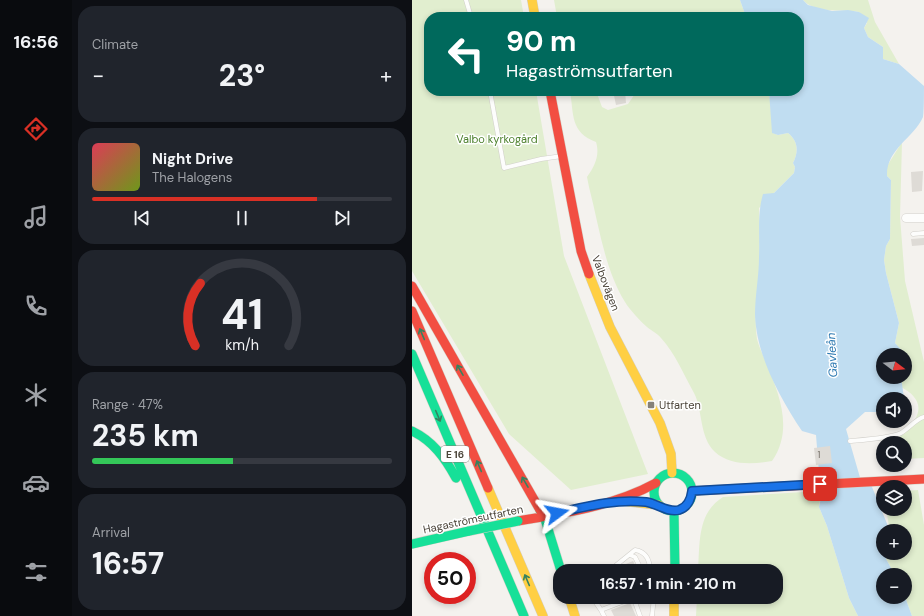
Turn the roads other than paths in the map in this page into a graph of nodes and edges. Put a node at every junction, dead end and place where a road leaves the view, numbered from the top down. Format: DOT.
graph roads {
  1 [pos="466,0"];
  2 [pos="532,0"];
  3 [pos="470,12"];
  4 [pos="534,12"];
  5 [pos="491,96"];
  6 [pos="551,96"];
  7 [pos="562,156"];
  8 [pos="906,218"];
  9 [pos="924,218"];
  10 [pos="924,233"];
  11 [pos="913,234"];
  12 [pos="412,286"];
  13 [pos="412,311"];
  14 [pos="412,354"];
  15 [pos="924,417"];
  16 [pos="412,431"];
  17 [pos="850,442"];
  18 [pos="672,473"];
  19 [pos="924,479"];
  20 [pos="656,483"];
  21 [pos="692,491"];
  22 [pos="609,501"];
  23 [pos="659,505"];
  24 [pos="674,511"];
  25 [pos="544,516"];
  26 [pos="412,544"];
  27 [pos="497,554"];
  28 [pos="630,555"];
  29 [pos="559,564"];
  30 [pos="616,564"];
  31 [pos="638,564"];
  32 [pos="649,564"];
  33 [pos="674,564"];
  34 [pos="571,604"];
  35 [pos="597,604"];
  36 [pos="654,604"];
  37 [pos="674,604"];
  38 [pos="601,610"];
  39 [pos="524,616"];
  40 [pos="543,616"];
  41 [pos="575,616"];
  42 [pos="604,616"];
  43 [pos="640,616"];
  44 [pos="652,616"];
  45 [pos="674,616"];
  1 -- 3 [label="lane"];
  2 -- 4 [label="main road"];
  5 -- 7 [label="lane"];
  6 -- 7 [label="main road, Valbovägen"];
  7 -- 18 [label="main road, Valbovägen"];
  8 -- 9 [label="street"];
  10 -- 11 [label="lane"];
  25 -- 12 [label="main road, one-way"];
  40 -- 13 [label="main road, E 16, one-way"];
  14 -- 27 [label="main road, E 16, one-way"];
  15 -- 17 [label="lane"];
  16 -- 27 [label="main road"];
  18 -- 20 [label="main road, Hagaströmsutfarten"];
  18 -- 21 [label="main road"];
  19 -- 21 [label="main road"];
  20 -- 22 [label="main road, Hagaströmsutfarten"];
  20 -- 23 [label="main road"];
  21 -- 24 [label="main road"];
  22 -- 23 [label="main road, Hagaströmsutfarten"];
  22 -- 25 [label="main road, Hagaströmsutfarten"];
  23 -- 24 [label="main road, Hagaströmsutfarten"];
  24 -- 33 [label="main road"];
  25 -- 26 [label="main road, Hagaströmsutfarten, bridge"];
  25 -- 29 [label="main road"];
  27 -- 39 [label="main road, E 16"];
  28 -- 30 [label="lane"];
  28 -- 31 [label="lane"];
  28 -- 32 [label="lane"];
  34 -- 41 [label="main road"];
  35 -- 38 [label="lane"];
  36 -- 44 [label="lane"];
  37 -- 45 [label="main road"];
  38 -- 42 [label="lane"];
  38 -- 43 [label="lane"];
}
